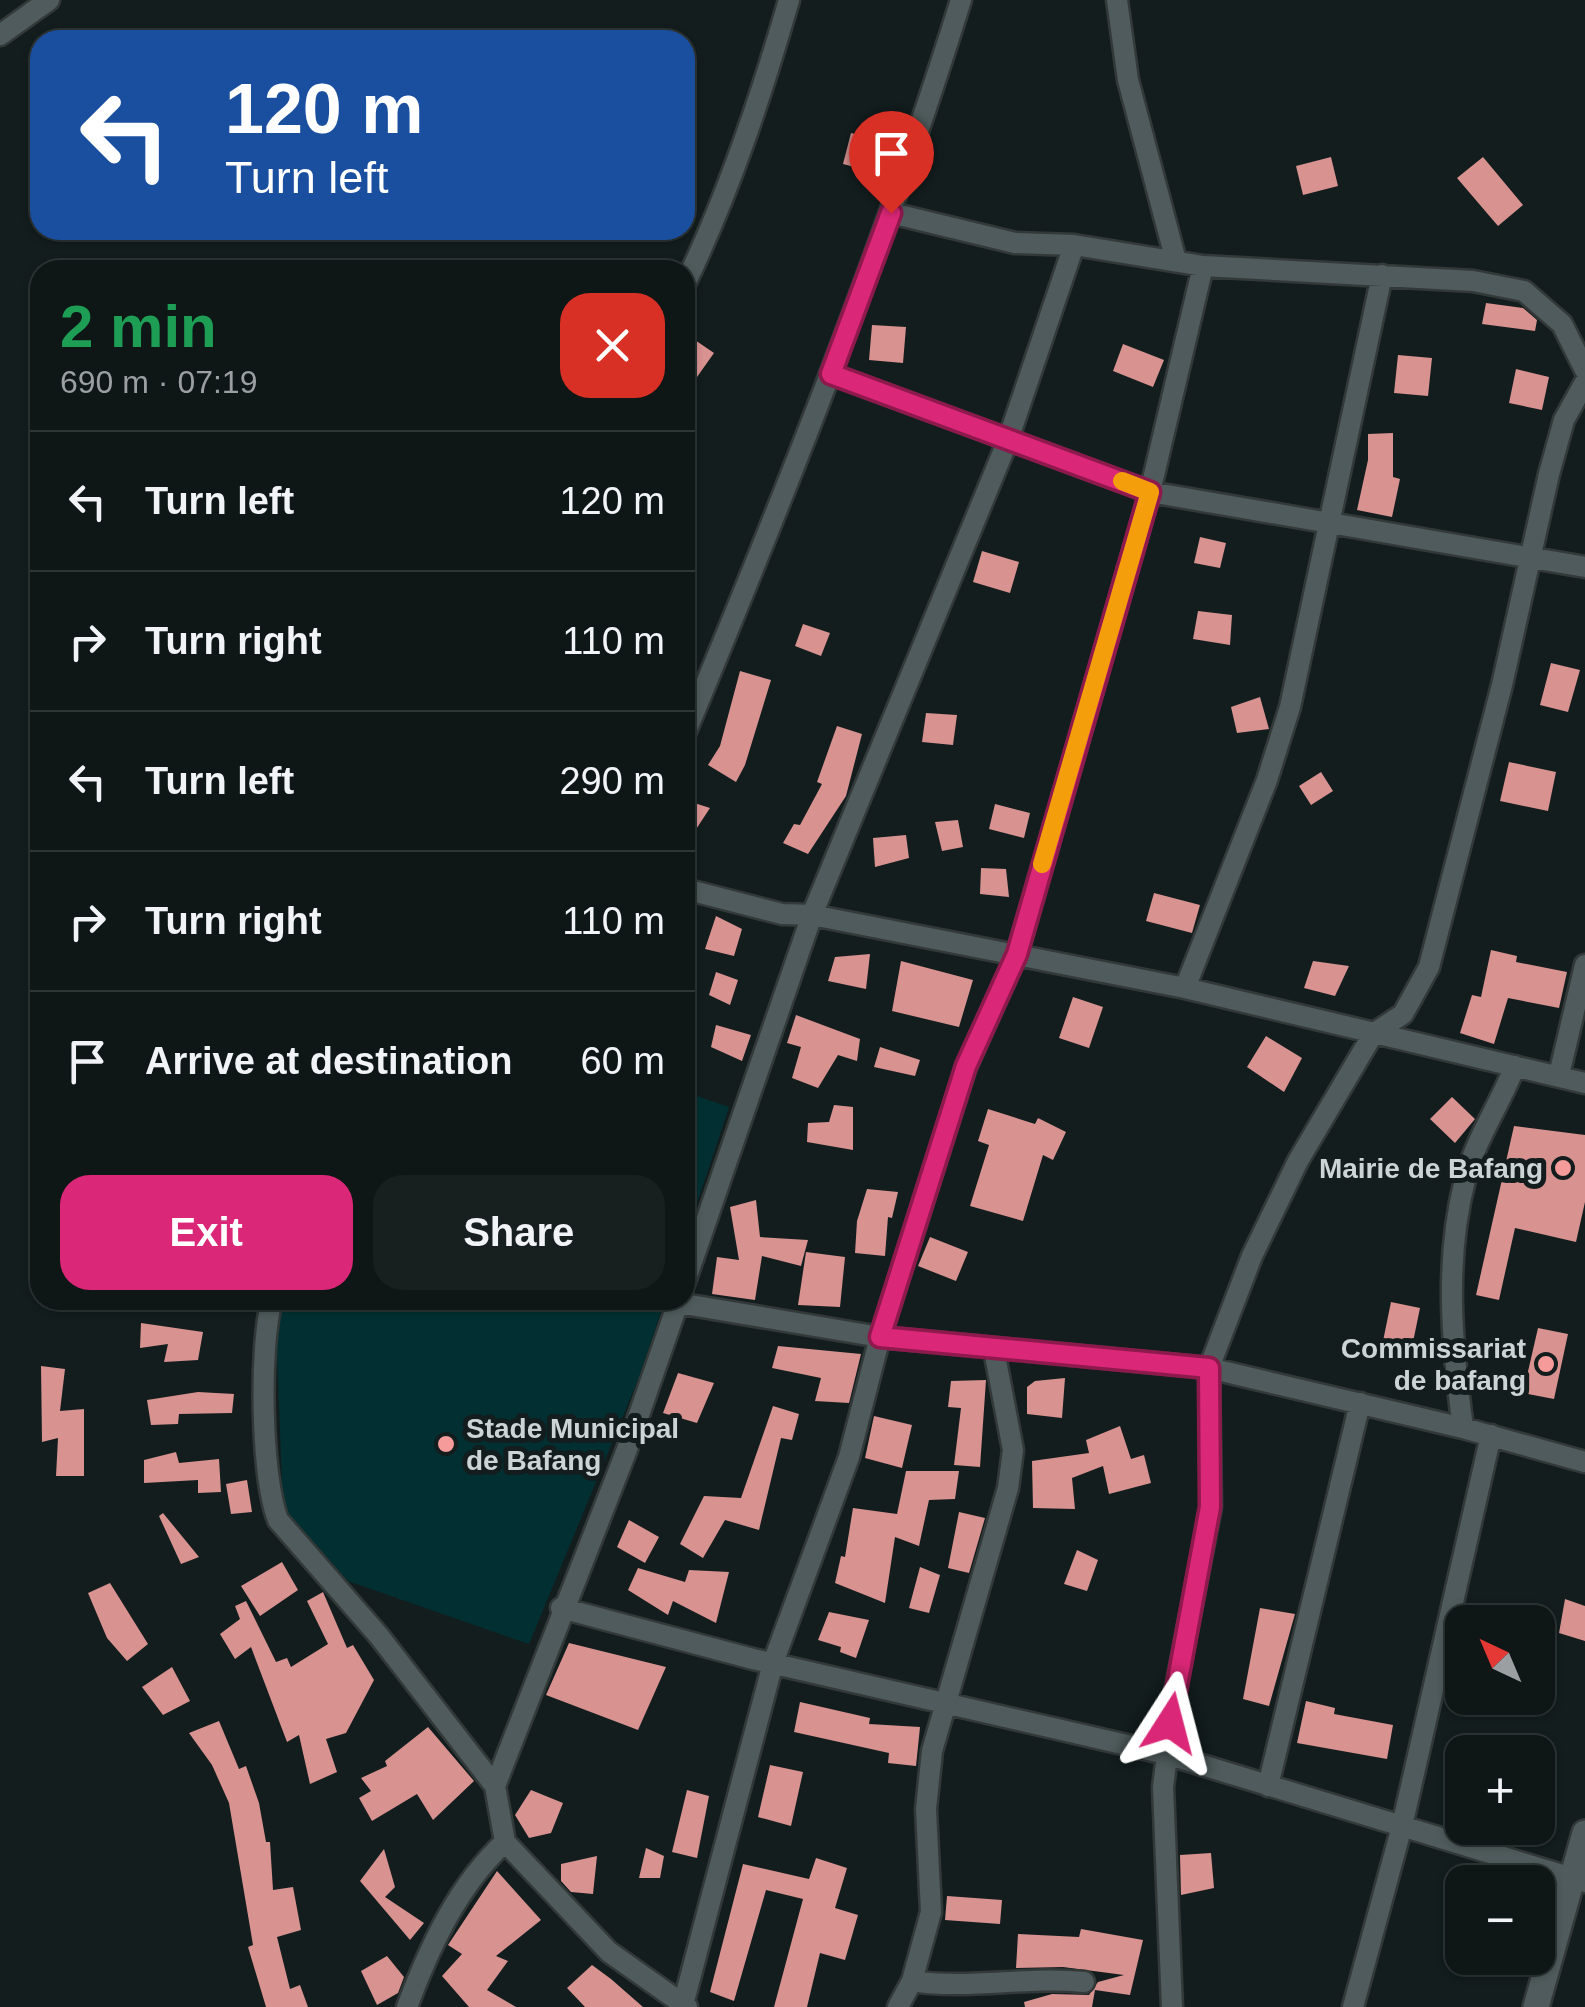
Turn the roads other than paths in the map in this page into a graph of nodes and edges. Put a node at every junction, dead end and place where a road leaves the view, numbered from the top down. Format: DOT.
graph roads {
  1 [pos="49,0"];
  2 [pos="789,0"];
  3 [pos="961,0"];
  4 [pos="1117,0"];
  5 [pos="0,35"];
  6 [pos="891,213"];
  7 [pos="1074,245"];
  8 [pos="1176,262"];
  9 [pos="695,263"];
  10 [pos="1203,266"];
  11 [pos="1382,275"];
  12 [pos="1585,370"];
  13 [pos="831,374"];
  14 [pos="1585,382"];
  15 [pos="1008,440"];
  16 [pos="1150,492"];
  17 [pos="1329,522"];
  18 [pos="1531,556"];
  19 [pos="1585,567"];
  20 [pos="695,709"];
  21 [pos="695,892"];
  22 [pos="812,914"];
  23 [pos="1017,954"];
  24 [pos="1585,965"];
  25 [pos="1185,988"];
  26 [pos="1374,1034"];
  27 [pos="1515,1066"];
  28 [pos="1559,1075"];
  29 [pos="1585,1082"];
  30 [pos="695,1254"];
  31 [pos="695,1298"];
  32 [pos="269,1310"];
  33 [pos="676,1310"];
  34 [pos="880,1337"];
  35 [pos="994,1350"];
  36 [pos="1209,1368"];
  37 [pos="1360,1403"];
  38 [pos="1463,1428"];
  39 [pos="1491,1435"];
  40 [pos="1585,1462"];
  41 [pos="561,1608"];
  42 [pos="773,1663"];
  43 [pos="946,1704"];
  44 [pos="1166,1754"];
  45 [pos="495,1786"];
  46 [pos="1268,1786"];
  47 [pos="1402,1826"];
  48 [pos="1585,1833"];
  49 [pos="505,1842"];
  50 [pos="1580,1880"];
  51 [pos="912,1981"];
  52 [pos="1084,1982"];
  53 [pos="685,2006"];
  54 [pos="407,2007"];
  55 [pos="898,2007"];
  56 [pos="1172,2007"];
  57 [pos="1353,2007"];
  58 [pos="1536,2007"];
  1 -- 5 [label="street"];
  2 -- 9 [label="street"];
  3 -- 6 [label="street"];
  4 -- 8 [label="street"];
  6 -- 7 [label="street"];
  6 -- 13 [label="street"];
  7 -- 8 [label="street"];
  7 -- 15 [label="street"];
  8 -- 10 [label="street"];
  10 -- 11 [label="street"];
  10 -- 16 [label="street"];
  11 -- 12 [label="street"];
  11 -- 17 [label="street"];
  13 -- 15 [label="street"];
  13 -- 20 [label="street"];
  14 -- 18 [label="street"];
  15 -- 16 [label="street"];
  15 -- 22 [label="street"];
  16 -- 17 [label="street"];
  16 -- 23 [label="street"];
  17 -- 18 [label="street"];
  17 -- 25 [label="street"];
  18 -- 19 [label="street"];
  18 -- 26 [label="street"];
  21 -- 22 [label="street"];
  22 -- 23 [label="street"];
  22 -- 30 [label="street"];
  23 -- 25 [label="street"];
  23 -- 34 [label="street"];
  24 -- 28 [label="street"];
  25 -- 26 [label="street"];
  26 -- 27 [label="street"];
  26 -- 36 [label="street"];
  27 -- 28 [label="street"];
  27 -- 38 [label="street"];
  28 -- 29 [label="street"];
  31 -- 34 [label="street"];
  32 -- 45 [label="street"];
  33 -- 41 [label="street"];
  34 -- 35 [label="street"];
  34 -- 42 [label="street"];
  35 -- 36 [label="street"];
  35 -- 43 [label="street"];
  36 -- 37 [label="street"];
  36 -- 44 [label="street"];
  37 -- 38 [label="street"];
  37 -- 46 [label="street"];
  38 -- 39 [label="street"];
  39 -- 40 [label="street"];
  39 -- 47 [label="street"];
  41 -- 42 [label="street"];
  41 -- 45 [label="street"];
  42 -- 43 [label="street"];
  42 -- 53 [label="street"];
  43 -- 44 [label="street"];
  43 -- 51 [label="street"];
  44 -- 46 [label="street"];
  44 -- 56 [label="street"];
  45 -- 49 [label="street"];
  46 -- 47 [label="street"];
  47 -- 50 [label="street"];
  47 -- 57 [label="street"];
  48 -- 50 [label="street"];
  49 -- 53 [label="street"];
  49 -- 54 [label="street"];
  50 -- 58 [label="street"];
  51 -- 52 [label="street"];
  51 -- 55 [label="street"];
}
